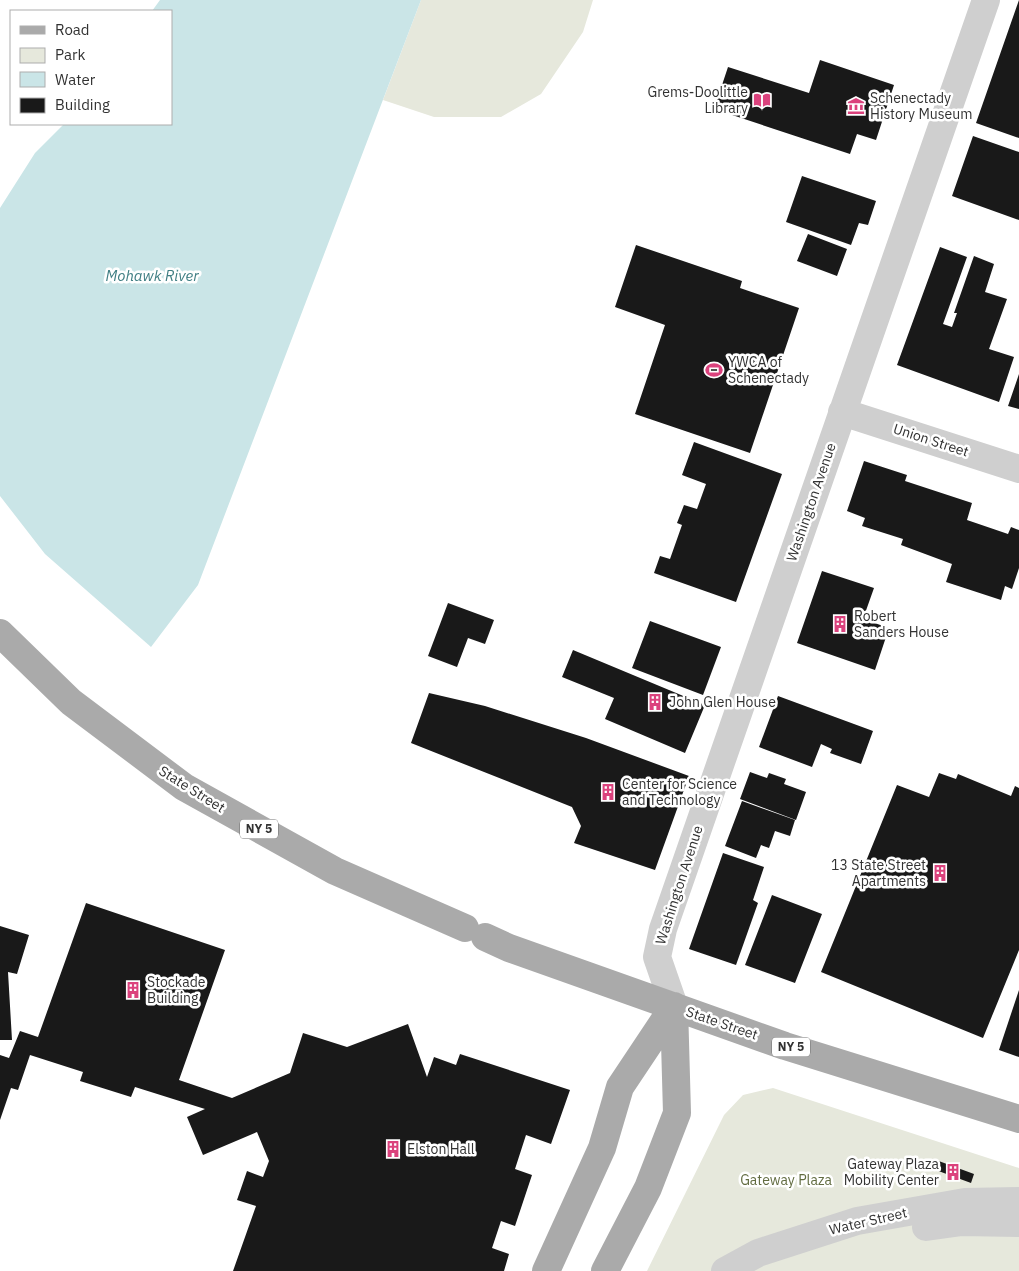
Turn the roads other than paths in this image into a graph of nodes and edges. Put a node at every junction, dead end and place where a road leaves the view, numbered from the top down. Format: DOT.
graph roads {
  1 [pos="986,0"];
  2 [pos="842,412"];
  3 [pos="1019,469"];
  4 [pos="0,633"];
  5 [pos="674,1006"];
  6 [pos="1019,1119"];
  7 [pos="1019,1201"];
  8 [pos="1019,1223"];
  9 [pos="546,1271"];
  10 [pos="605,1271"];
  11 [pos="725,1271"];
  12 [pos="762,1271"];
  1 -- 2 [label="street, Washington Avenue"];
  2 -- 3 [label="street, Union Street"];
  2 -- 5 [label="street, Washington Avenue"];
  4 -- 5 [label="main road, State Street / NY 5"];
  5 -- 6 [label="main road, State Street / NY 5"];
  5 -- 9 [label="main road"];
  5 -- 10 [label="main road, Washington Avenue"];
  7 -- 11 [label="street, Water Street"];
  8 -- 12 [label="street, Water Street"];
}
